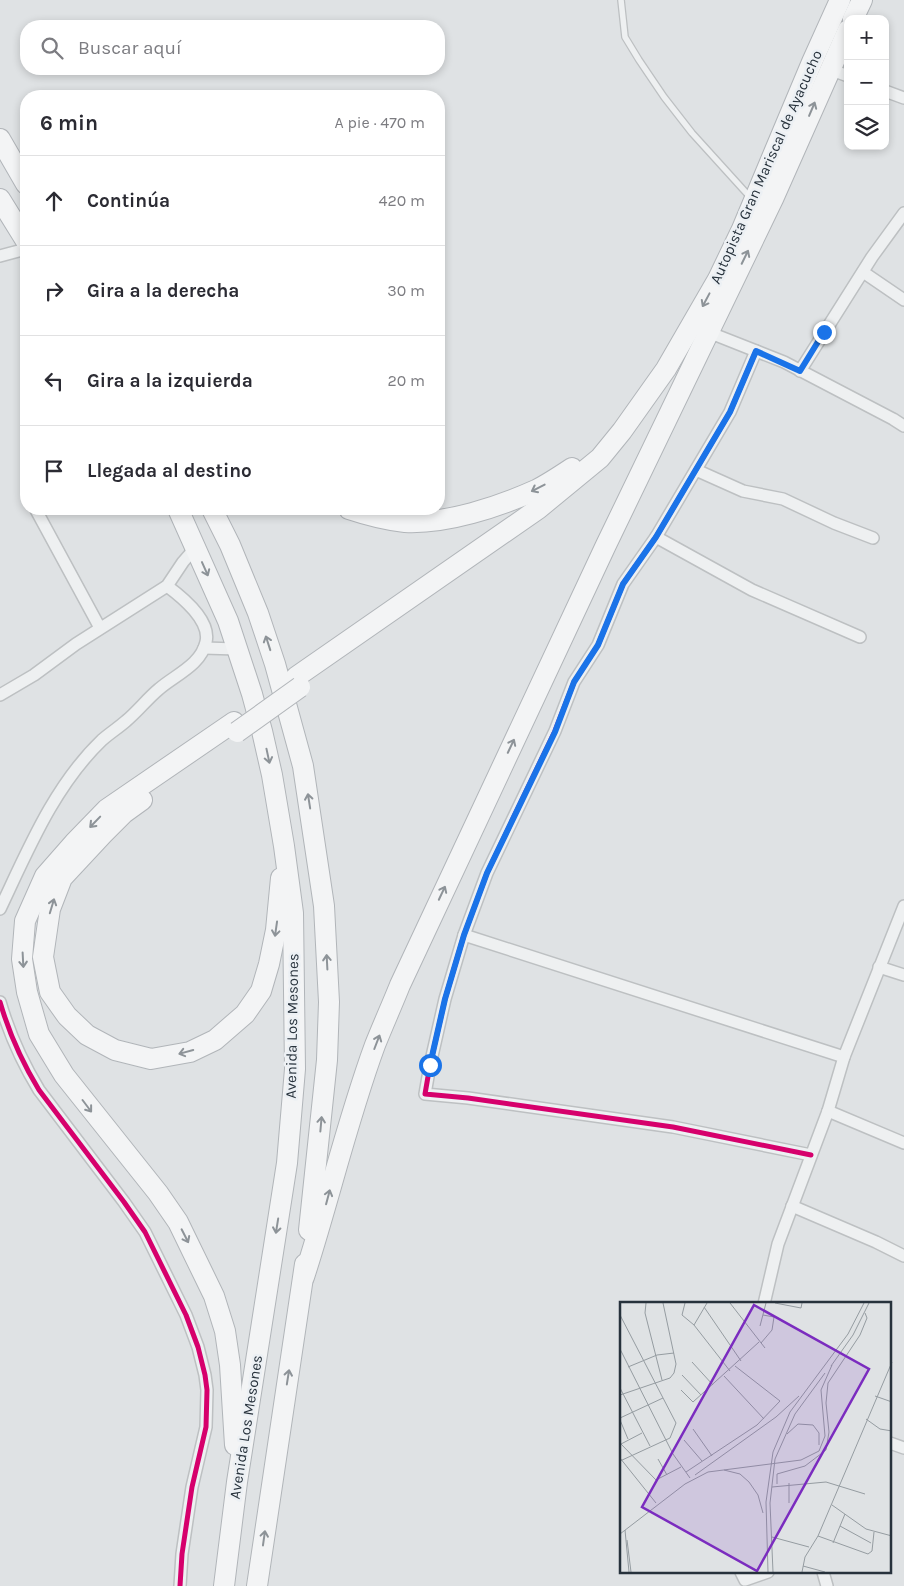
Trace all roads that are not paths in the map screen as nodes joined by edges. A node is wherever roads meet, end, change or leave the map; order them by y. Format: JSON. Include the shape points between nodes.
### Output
{"nodes":[{"id":1,"x":621,"y":0,"type":"edge"},
{"id":2,"x":840,"y":0,"type":"edge"},
{"id":3,"x":862,"y":0,"type":"edge"},
{"id":4,"x":855,"y":15,"type":"edge"},
{"id":5,"x":844,"y":49,"type":"edge"},
{"id":6,"x":839,"y":73,"type":"edge"},
{"id":7,"x":889,"y":92,"type":"edge"},
{"id":8,"x":904,"y":98,"type":"edge"},
{"id":9,"x":0,"y":139,"type":"edge"},
{"id":10,"x":20,"y":174,"type":"edge"},
{"id":11,"x":0,"y":199,"type":"edge"},
{"id":12,"x":753,"y":200,"type":"junction"},
{"id":13,"x":904,"y":213,"type":"edge"},
{"id":14,"x":20,"y":231,"type":"edge"},
{"id":15,"x":20,"y":251,"type":"edge"},
{"id":16,"x":0,"y":256,"type":"edge"},
{"id":17,"x":863,"y":272,"type":"junction"},
{"id":18,"x":904,"y":300,"type":"edge"},
{"id":19,"x":708,"y":332,"type":"junction"},
{"id":20,"x":756,"y":351,"type":"junction"},
{"id":21,"x":800,"y":371,"type":"junction"},
{"id":22,"x":904,"y":426,"type":"edge"},
{"id":23,"x":622,"y":431,"type":"junction"},
{"id":24,"x":696,"y":470,"type":"junction"},
{"id":25,"x":39,"y":515,"type":"edge"},
{"id":26,"x":181,"y":515,"type":"edge"},
{"id":27,"x":215,"y":515,"type":"edge"},
{"id":28,"x":372,"y":515,"type":"edge"},
{"id":29,"x":656,"y":537,"type":"junction"},
{"id":30,"x":873,"y":538,"type":"dead end"},
{"id":31,"x":196,"y":547,"type":"junction"},
{"id":32,"x":167,"y":586,"type":"junction"},
{"id":33,"x":100,"y":628,"type":"junction"},
{"id":34,"x":860,"y":637,"type":"dead end"},
{"id":35,"x":204,"y":648,"type":"junction"},
{"id":36,"x":237,"y":649,"type":"junction"},
{"id":37,"x":298,"y":682,"type":"junction"},
{"id":38,"x":0,"y":695,"type":"edge"},
{"id":39,"x":235,"y":727,"type":"junction"},
{"id":40,"x":284,"y":846,"type":"junction"},
{"id":41,"x":904,"y":906,"type":"edge"},
{"id":42,"x":0,"y":909,"type":"edge"},
{"id":43,"x":464,"y":935,"type":"junction"},
{"id":44,"x":879,"y":967,"type":"junction"},
{"id":45,"x":904,"y":975,"type":"edge"},
{"id":46,"x":0,"y":1002,"type":"edge"},
{"id":47,"x":844,"y":1058,"type":"junction"},
{"id":48,"x":828,"y":1111,"type":"junction"},
{"id":49,"x":904,"y":1143,"type":"edge"},
{"id":50,"x":811,"y":1155,"type":"junction"},
{"id":51,"x":792,"y":1206,"type":"junction"},
{"id":52,"x":904,"y":1256,"type":"edge"},
{"id":53,"x":304,"y":1277,"type":"junction"},
{"id":54,"x":764,"y":1302,"type":"edge"},
{"id":55,"x":892,"y":1444,"type":"edge"},
{"id":56,"x":904,"y":1448,"type":"edge"},
{"id":57,"x":238,"y":1482,"type":"junction"},
{"id":58,"x":742,"y":1574,"type":"edge"},
{"id":59,"x":762,"y":1574,"type":"edge"},
{"id":60,"x":180,"y":1586,"type":"edge"},
{"id":61,"x":224,"y":1586,"type":"edge"},
{"id":62,"x":257,"y":1586,"type":"edge"}],
"edges":[{"from":1,"to":12,"type":"lane","via":[[625,37],[639,60],[692,133]]},
{"from":2,"to":12,"type":"highway","name":"Autopista Gran Mariscal de Ayacucho"},
{"from":3,"to":4,"type":"highway"},
{"from":5,"to":6,"type":"highway","name":"Autopista Gran Mariscal de Ayacucho"},
{"from":19,"to":6,"type":"highway","name":"Autopista Gran Mariscal de Ayacucho","one_way":true},
{"from":7,"to":8,"type":"street"},
{"from":9,"to":10,"type":"highway"},
{"from":11,"to":14,"type":"highway"},
{"from":12,"to":23,"type":"highway","name":"Autopista Gran Mariscal de Ayacucho","one_way":true,"via":[[702,309],[666,369]]},
{"from":13,"to":17,"type":"street"},
{"from":15,"to":16,"type":"street"},
{"from":17,"to":18,"type":"street"},
{"from":17,"to":21,"type":"street"},
{"from":19,"to":20,"type":"street"},
{"from":19,"to":37,"type":"highway","via":[[662,400],[598,477],[563,506]]},
{"from":53,"to":19,"type":"highway","one_way":true,"via":[[372,1054],[400,985]]},
{"from":20,"to":21,"type":"street"},
{"from":20,"to":24,"type":"street","via":[[730,412]]},
{"from":21,"to":22,"type":"street"},
{"from":23,"to":28,"type":"highway","one_way":true,"via":[[576,466],[537,489],[504,503],[445,519],[405,522]]},
{"from":23,"to":37,"type":"highway","via":[[600,458],[538,509]]},
{"from":24,"to":29,"type":"street"},
{"from":24,"to":30,"type":"street","via":[[743,491],[783,499]]},
{"from":25,"to":33,"type":"street"},
{"from":26,"to":31,"type":"highway","name":"Avenida Los Mesones"},
{"from":53,"to":27,"type":"highway","one_way":true,"via":[[327,1060],[329,1002],[324,906],[303,766],[278,673],[258,613]]},
{"from":29,"to":34,"type":"street","via":[[752,590]]},
{"from":29,"to":43,"type":"street","via":[[623,584],[598,645],[574,682],[555,732],[487,873]]},
{"from":31,"to":32,"type":"street"},
{"from":31,"to":36,"type":"highway","name":"Avenida Los Mesones","one_way":true},
{"from":32,"to":33,"type":"street"},
{"from":32,"to":35,"type":"street","via":[[188,604],[207,629]]},
{"from":33,"to":38,"type":"street"},
{"from":35,"to":36,"type":"street"},
{"from":35,"to":42,"type":"street","via":[[190,667],[148,698],[82,764],[38,830]]},
{"from":36,"to":40,"type":"highway","name":"Avenida Los Mesones","one_way":true,"via":[[262,731]]},
{"from":37,"to":39,"type":"highway"},
{"from":40,"to":39,"type":"highway","one_way":true,"via":[[276,930],[261,991],[245,1014],[215,1040],[190,1052],[150,1059],[115,1050],[87,1035],[67,1016],[50,992],[43,957],[50,908],[62,878],[124,813]]},
{"from":39,"to":57,"type":"highway","one_way":true,"via":[[107,809],[74,843],[45,876],[25,921],[22,959],[39,1034],[64,1075],[178,1222],[214,1296],[226,1331]]},
{"from":40,"to":57,"type":"highway","name":"Avenida Los Mesones","one_way":true,"via":[[293,913],[295,1069],[287,1163]]},
{"from":41,"to":44,"type":"street"},
{"from":43,"to":47,"type":"street"},
{"from":43,"to":50,"type":"street","via":[[445,999],[426,1094],[673,1127]]},
{"from":44,"to":45,"type":"street"},
{"from":44,"to":47,"type":"street"},
{"from":46,"to":60,"type":"street","via":[[15,1045],[39,1090],[145,1232],[183,1308],[198,1348],[207,1390],[206,1427],[192,1487]]},
{"from":47,"to":48,"type":"street"},
{"from":48,"to":49,"type":"street"},
{"from":48,"to":50,"type":"street"},
{"from":50,"to":51,"type":"street"},
{"from":51,"to":52,"type":"street"},
{"from":51,"to":54,"type":"street","via":[[778,1244]]},
{"from":62,"to":53,"type":"highway","one_way":true},
{"from":55,"to":56,"type":"street"},
{"from":57,"to":61,"type":"highway","name":"Avenida Los Mesones"},
{"from":58,"to":59,"type":"street","via":[[745,1580]]}]}
